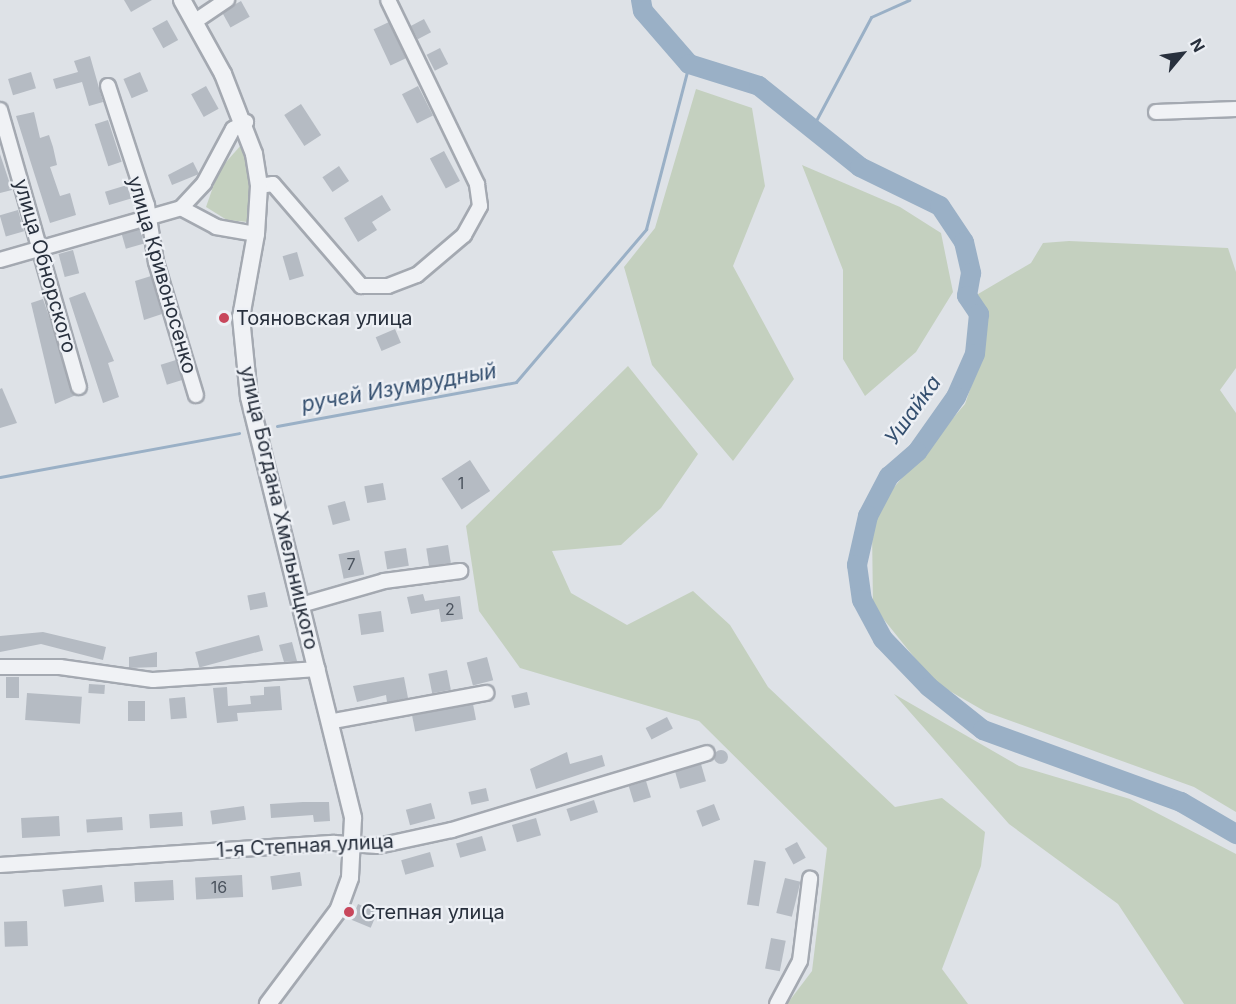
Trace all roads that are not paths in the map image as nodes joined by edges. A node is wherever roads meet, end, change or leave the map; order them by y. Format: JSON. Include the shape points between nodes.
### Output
{"nodes":[{"id":1,"x":182,"y":0,"type":"edge"},
{"id":2,"x":227,"y":0,"type":"edge"},
{"id":3,"x":388,"y":0,"type":"edge"},
{"id":4,"x":194,"y":22,"type":"junction"},
{"id":5,"x":108,"y":86,"type":"dead end"},
{"id":6,"x":1236,"y":109,"type":"edge"},
{"id":7,"x":0,"y":110,"type":"edge"},
{"id":8,"x":1156,"y":112,"type":"dead end"},
{"id":9,"x":246,"y":122,"type":"junction"},
{"id":10,"x":259,"y":186,"type":"junction"},
{"id":11,"x":181,"y":208,"type":"junction"},
{"id":12,"x":149,"y":217,"type":"junction"},
{"id":13,"x":256,"y":234,"type":"junction"},
{"id":14,"x":41,"y":248,"type":"junction"},
{"id":15,"x":0,"y":260,"type":"edge"},
{"id":16,"x":79,"y":387,"type":"dead end"},
{"id":17,"x":196,"y":395,"type":"dead end"},
{"id":18,"x":460,"y":571,"type":"dead end"},
{"id":19,"x":301,"y":605,"type":"junction"},
{"id":20,"x":0,"y":667,"type":"edge"},
{"id":21,"x":318,"y":669,"type":"junction"},
{"id":22,"x":486,"y":693,"type":"dead end"},
{"id":23,"x":333,"y":721,"type":"junction"},
{"id":24,"x":707,"y":753,"type":"dead end"},
{"id":25,"x":354,"y":845,"type":"junction"},
{"id":26,"x":0,"y":865,"type":"edge"},
{"id":27,"x":810,"y":879,"type":"dead end"},
{"id":28,"x":268,"y":1004,"type":"edge"},
{"id":29,"x":777,"y":1004,"type":"edge"}],
"edges":[{"from":1,"to":4,"type":"street","name":"улица Богдана Хмельницкого"},
{"from":2,"to":4,"type":"street"},
{"from":3,"to":10,"type":"street","via":[[477,183],[480,206],[464,235],[417,275],[388,286],[362,286],[273,184]]},
{"from":4,"to":9,"type":"street","name":"улица Богдана Хмельницкого"},
{"from":5,"to":12,"type":"street","name":"улица Кривоносенко"},
{"from":6,"to":8,"type":"street"},
{"from":7,"to":14,"type":"street","name":"улица Обнорского"},
{"from":9,"to":10,"type":"street","name":"улица Богдана Хмельницкого"},
{"from":9,"to":11,"type":"street","via":[[234,129],[204,183]]},
{"from":10,"to":13,"type":"street","name":"улица Богдана Хмельницкого"},
{"from":11,"to":12,"type":"street"},
{"from":11,"to":13,"type":"street","via":[[216,227]]},
{"from":12,"to":14,"type":"street"},
{"from":12,"to":17,"type":"street","name":"улица Кривоносенко","via":[[156,262]]},
{"from":13,"to":19,"type":"street","name":"улица Богдана Хмельницкого","via":[[241,339],[252,409]]},
{"from":14,"to":15,"type":"street"},
{"from":14,"to":16,"type":"street","name":"улица Обнорского"},
{"from":18,"to":19,"type":"street","via":[[384,581]]},
{"from":19,"to":21,"type":"street","name":"улица Богдана Хмельницкого"},
{"from":20,"to":21,"type":"street","via":[[60,667],[153,680]]},
{"from":21,"to":23,"type":"street","name":"улица Богдана Хмельницкого"},
{"from":22,"to":23,"type":"street"},
{"from":23,"to":25,"type":"street","name":"улица Богдана Хмельницкого"},
{"from":24,"to":25,"type":"street","name":"1-я Степная улица","via":[[452,830],[378,846]]},
{"from":25,"to":26,"type":"street","name":"1-я Степная улица"},
{"from":25,"to":28,"type":"street","name":"улица Богдана Хмельницкого","via":[[350,878],[334,919]]},
{"from":27,"to":29,"type":"street","via":[[800,961]]}]}
